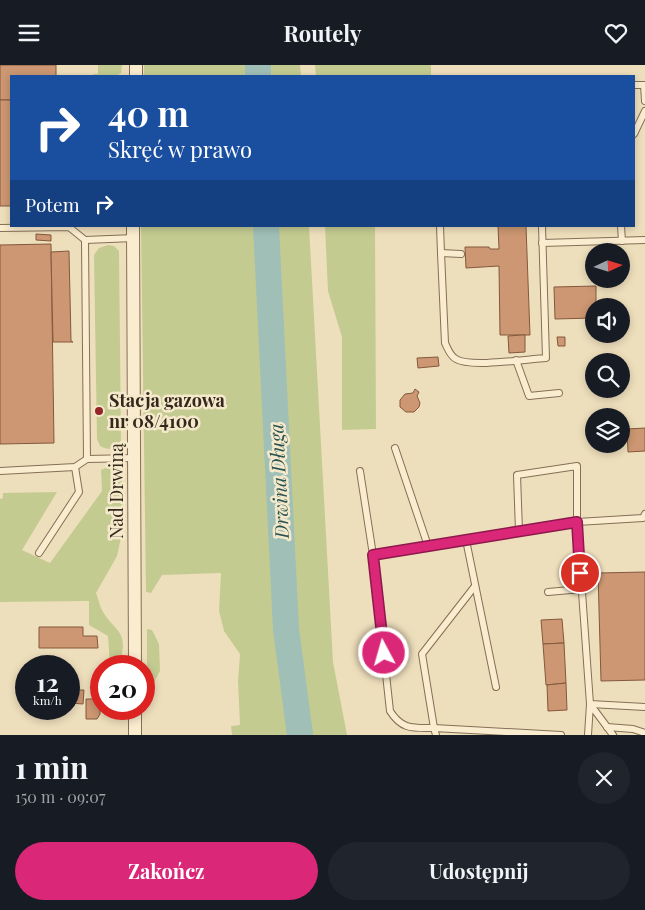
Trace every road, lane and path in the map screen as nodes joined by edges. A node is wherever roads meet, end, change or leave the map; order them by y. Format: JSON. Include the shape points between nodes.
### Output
{"nodes":[{"id":1,"x":645,"y":85,"type":"edge"},
{"id":2,"x":645,"y":101,"type":"edge"},
{"id":3,"x":645,"y":111,"type":"edge"},
{"id":4,"x":635,"y":132,"type":"edge"},
{"id":5,"x":440,"y":227,"type":"edge"},
{"id":6,"x":542,"y":227,"type":"edge"},
{"id":7,"x":621,"y":227,"type":"edge"},
{"id":8,"x":0,"y":228,"type":"edge"},
{"id":9,"x":134,"y":232,"type":"edge"},
{"id":10,"x":85,"y":240,"type":"junction"},
{"id":11,"x":645,"y":240,"type":"edge"},
{"id":12,"x":622,"y":241,"type":"junction"},
{"id":13,"x":542,"y":243,"type":"junction"},
{"id":14,"x":441,"y":253,"type":"junction"},
{"id":15,"x":461,"y":254,"type":"dead end"},
{"id":16,"x":516,"y":360,"type":"junction"},
{"id":17,"x":559,"y":393,"type":"dead end"},
{"id":18,"x":395,"y":448,"type":"dead end"},
{"id":19,"x":87,"y":459,"type":"junction"},
{"id":20,"x":135,"y":459,"type":"junction"},
{"id":21,"x":76,"y":467,"type":"junction"},
{"id":22,"x":0,"y":471,"type":"edge"},
{"id":23,"x":360,"y":471,"type":"dead end"},
{"id":24,"x":644,"y":518,"type":"edge"},
{"id":25,"x":577,"y":522,"type":"junction"},
{"id":26,"x":519,"y":531,"type":"junction"},
{"id":27,"x":466,"y":540,"type":"junction"},
{"id":28,"x":428,"y":546,"type":"junction"},
{"id":29,"x":39,"y":553,"type":"dead end"},
{"id":30,"x":373,"y":555,"type":"junction"},
{"id":31,"x":475,"y":587,"type":"junction"},
{"id":32,"x":582,"y":589,"type":"junction"},
{"id":33,"x":548,"y":592,"type":"dead end"},
{"id":34,"x":135,"y":655,"type":"edge"},
{"id":35,"x":496,"y":687,"type":"dead end"},
{"id":36,"x":590,"y":704,"type":"junction"},
{"id":37,"x":645,"y":707,"type":"edge"},
{"id":38,"x":135,"y":720,"type":"edge"},
{"id":39,"x":607,"y":727,"type":"junction"},
{"id":40,"x":434,"y":728,"type":"junction"},
{"id":41,"x":490,"y":733,"type":"edge"},
{"id":42,"x":645,"y":733,"type":"edge"},
{"id":43,"x":135,"y":735,"type":"edge"},
{"id":44,"x":436,"y":735,"type":"edge"},
{"id":45,"x":560,"y":735,"type":"edge"},
{"id":46,"x":588,"y":735,"type":"edge"},
{"id":47,"x":613,"y":735,"type":"edge"}],
"edges":[{"from":1,"to":2,"type":"lane"},
{"from":3,"to":4,"type":"lane"},
{"from":5,"to":14,"type":"lane"},
{"from":6,"to":13,"type":"lane"},
{"from":7,"to":12,"type":"lane"},
{"from":8,"to":10,"type":"lane","via":[[69,227]]},
{"from":9,"to":10,"type":"lane"},
{"from":9,"to":20,"type":"street","name":"Nad Drwiną"},
{"from":10,"to":19,"type":"lane"},
{"from":11,"to":12,"type":"lane"},
{"from":12,"to":13,"type":"lane"},
{"from":13,"to":16,"type":"lane","via":[[546,358]]},
{"from":14,"to":15,"type":"lane"},
{"from":14,"to":16,"type":"lane","via":[[445,343],[449,352],[455,359],[471,364]]},
{"from":16,"to":17,"type":"lane","via":[[529,396]]},
{"from":18,"to":28,"type":"lane"},
{"from":19,"to":20,"type":"lane"},
{"from":19,"to":21,"type":"lane"},
{"from":20,"to":34,"type":"street","name":"Nad Drwiną"},
{"from":21,"to":22,"type":"lane"},
{"from":21,"to":29,"type":"lane","via":[[79,492]]},
{"from":23,"to":30,"type":"lane"},
{"from":24,"to":25,"type":"lane"},
{"from":25,"to":26,"type":"lane"},
{"from":25,"to":26,"type":"lane","via":[[577,466],[516,475]]},
{"from":25,"to":32,"type":"lane"},
{"from":26,"to":27,"type":"lane"},
{"from":27,"to":28,"type":"lane"},
{"from":27,"to":31,"type":"lane"},
{"from":28,"to":30,"type":"lane"},
{"from":30,"to":40,"type":"lane","via":[[390,711],[404,726]]},
{"from":31,"to":35,"type":"lane"},
{"from":31,"to":40,"type":"lane","via":[[422,654]]},
{"from":32,"to":33,"type":"lane"},
{"from":32,"to":36,"type":"lane"},
{"from":36,"to":37,"type":"lane"},
{"from":36,"to":39,"type":"lane"},
{"from":36,"to":46,"type":"lane"},
{"from":38,"to":43,"type":"street"},
{"from":39,"to":42,"type":"lane"},
{"from":39,"to":47,"type":"lane"},
{"from":40,"to":41,"type":"lane"},
{"from":40,"to":44,"type":"lane"},
{"from":41,"to":45,"type":"lane"}]}
